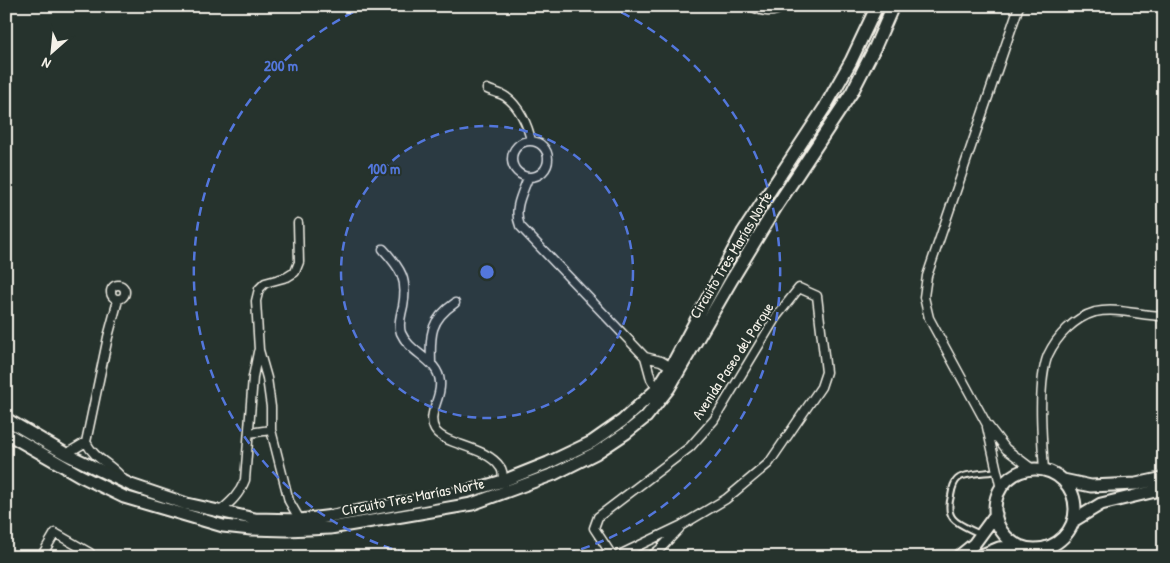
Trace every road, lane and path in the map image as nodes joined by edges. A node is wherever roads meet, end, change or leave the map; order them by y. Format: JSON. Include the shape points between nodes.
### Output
{"nodes":[{"id":1,"x":751,"y":6,"type":"edge"},
{"id":2,"x":784,"y":6,"type":"edge"},
{"id":3,"x":894,"y":6,"type":"edge"},
{"id":4,"x":1019,"y":6,"type":"edge"},
{"id":5,"x":874,"y":8,"type":"edge"},
{"id":6,"x":487,"y":89,"type":"dead end"},
{"id":7,"x":530,"y":141,"type":"junction"},
{"id":8,"x":528,"y":178,"type":"junction"},
{"id":9,"x":298,"y":223,"type":"dead end"},
{"id":10,"x":383,"y":249,"type":"dead end"},
{"id":11,"x":118,"y":300,"type":"dead end"},
{"id":12,"x":455,"y":302,"type":"dead end"},
{"id":13,"x":1164,"y":316,"type":"edge"},
{"id":14,"x":259,"y":350,"type":"junction"},
{"id":15,"x":644,"y":357,"type":"junction"},
{"id":16,"x":431,"y":363,"type":"junction"},
{"id":17,"x":671,"y":367,"type":"junction"},
{"id":18,"x":657,"y":389,"type":"junction"},
{"id":19,"x":6,"y":419,"type":"edge"},
{"id":20,"x":986,"y":423,"type":"junction"},
{"id":21,"x":272,"y":430,"type":"junction"},
{"id":22,"x":6,"y":433,"type":"edge"},
{"id":23,"x":249,"y":433,"type":"junction"},
{"id":24,"x":86,"y":442,"type":"junction"},
{"id":25,"x":66,"y":454,"type":"junction"},
{"id":26,"x":1031,"y":468,"type":"junction"},
{"id":27,"x":1044,"y":470,"type":"junction"},
{"id":28,"x":998,"y":471,"type":"junction"},
{"id":29,"x":1164,"y":478,"type":"edge"},
{"id":30,"x":1062,"y":480,"type":"junction"},
{"id":31,"x":503,"y":481,"type":"junction"},
{"id":32,"x":128,"y":483,"type":"junction"},
{"id":33,"x":1000,"y":489,"type":"junction"},
{"id":34,"x":1164,"y":490,"type":"edge"},
{"id":35,"x":469,"y":491,"type":"junction"},
{"id":36,"x":124,"y":497,"type":"junction"},
{"id":37,"x":472,"y":504,"type":"junction"},
{"id":38,"x":219,"y":512,"type":"junction"},
{"id":39,"x":996,"y":514,"type":"junction"},
{"id":40,"x":300,"y":520,"type":"junction"},
{"id":41,"x":1074,"y":521,"type":"junction"},
{"id":42,"x":682,"y":525,"type":"junction"},
{"id":43,"x":982,"y":535,"type":"junction"},
{"id":44,"x":1020,"y":546,"type":"junction"},
{"id":45,"x":41,"y":557,"type":"edge"},
{"id":46,"x":88,"y":557,"type":"edge"},
{"id":47,"x":614,"y":557,"type":"edge"},
{"id":48,"x":650,"y":557,"type":"edge"},
{"id":49,"x":958,"y":557,"type":"edge"},
{"id":50,"x":977,"y":557,"type":"edge"}],
"edges":[{"from":1,"to":2,"type":"street","via":[[775,12]]},
{"from":3,"to":37,"type":"street","name":"Circuito Tres Marías Norte","via":[[852,92],[776,206],[669,388],[646,418],[596,453],[554,474]]},
{"from":4,"to":20,"type":"street","via":[[926,276],[924,297],[929,318]]},
{"from":5,"to":17,"type":"street","name":"Circuito Tres Marías Norte","via":[[851,61],[743,232]]},
{"from":6,"to":7,"type":"street","via":[[506,97],[519,111],[528,127]]},
{"from":7,"to":8,"type":"street","via":[[517,145],[511,158],[516,171]]},
{"from":7,"to":8,"type":"street","via":[[544,147],[548,161],[542,173]]},
{"from":8,"to":15,"type":"street","via":[[517,209],[520,226]]},
{"from":9,"to":14,"type":"street","via":[[299,262],[295,272],[259,289],[256,301]]},
{"from":10,"to":16,"type":"street","via":[[397,264],[405,282],[400,330],[406,343]]},
{"from":11,"to":24,"type":"street"},
{"from":12,"to":16,"type":"street","via":[[434,322],[430,339]]},
{"from":13,"to":27,"type":"street","via":[[1117,310],[1095,312],[1074,321],[1060,338],[1048,355],[1043,375],[1041,432]]},
{"from":14,"to":21,"type":"street","via":[[267,378]]},
{"from":14,"to":23,"type":"street","via":[[253,377]]},
{"from":15,"to":17,"type":"street"},
{"from":15,"to":18,"type":"street"},
{"from":16,"to":31,"type":"street","via":[[440,382],[432,418],[437,433],[486,454],[501,467]]},
{"from":17,"to":18,"type":"street","name":"Circuito Tres Marías Norte"},
{"from":18,"to":31,"type":"street","name":"Circuito Tres Marías Norte","via":[[622,421],[592,442]]},
{"from":19,"to":25,"type":"street","name":"Circuito Tres Marías Norte"},
{"from":20,"to":26,"type":"street","via":[[1006,449]]},
{"from":20,"to":28,"type":"street"},
{"from":21,"to":23,"type":"street"},
{"from":21,"to":40,"type":"street","via":[[288,501]]},
{"from":22,"to":36,"type":"street","name":"Circuito Tres Marías Norte"},
{"from":23,"to":38,"type":"street","via":[[245,480],[233,501]]},
{"from":24,"to":25,"type":"street"},
{"from":24,"to":32,"type":"street","via":[[91,451]]},
{"from":25,"to":32,"type":"street","name":"Circuito Tres Marías Norte"},
{"from":26,"to":27,"type":"street"},
{"from":26,"to":33,"type":"street","via":[[1015,475]]},
{"from":27,"to":30,"type":"street"},
{"from":28,"to":33,"type":"street"},
{"from":28,"to":43,"type":"lane","via":[[957,479],[948,505],[950,517],[955,522]]},
{"from":29,"to":30,"type":"street","via":[[1136,484],[1091,486]]},
{"from":30,"to":41,"type":"street","via":[[1074,498]]},
{"from":31,"to":35,"type":"street","name":"Circuito Tres Marías Norte"},
{"from":32,"to":36,"type":"street"},
{"from":32,"to":38,"type":"street","name":"Circuito Tres Marías Norte"},
{"from":33,"to":39,"type":"street"},
{"from":34,"to":41,"type":"street","via":[[1101,504]]},
{"from":35,"to":37,"type":"street"},
{"from":35,"to":40,"type":"street","name":"Circuito Tres Marías Norte"},
{"from":36,"to":37,"type":"street","name":"Circuito Tres Marías Norte","via":[[223,526],[278,530],[330,528]]},
{"from":38,"to":40,"type":"street","name":"Circuito Tres Marías Norte","via":[[255,519]]},
{"from":39,"to":43,"type":"street"},
{"from":39,"to":44,"type":"street","via":[[1003,533]]},
{"from":41,"to":44,"type":"street","via":[[1065,536],[1048,546],[1039,549]]},
{"from":42,"to":47,"type":"street","name":"Avenida Paseo del Parque"},
{"from":42,"to":47,"type":"street","name":"Avenida Paseo del Parque","via":[[726,499],[769,463],[821,387],[826,372],[817,296],[799,288],[776,317],[714,420],[690,447],[598,517],[594,528]]},
{"from":42,"to":48,"type":"street","name":"Avenida Paseo del Parque"},
{"from":43,"to":49,"type":"street"},
{"from":44,"to":50,"type":"street","via":[[998,548]]},
{"from":45,"to":46,"type":"street","via":[[55,533],[90,553]]}]}
